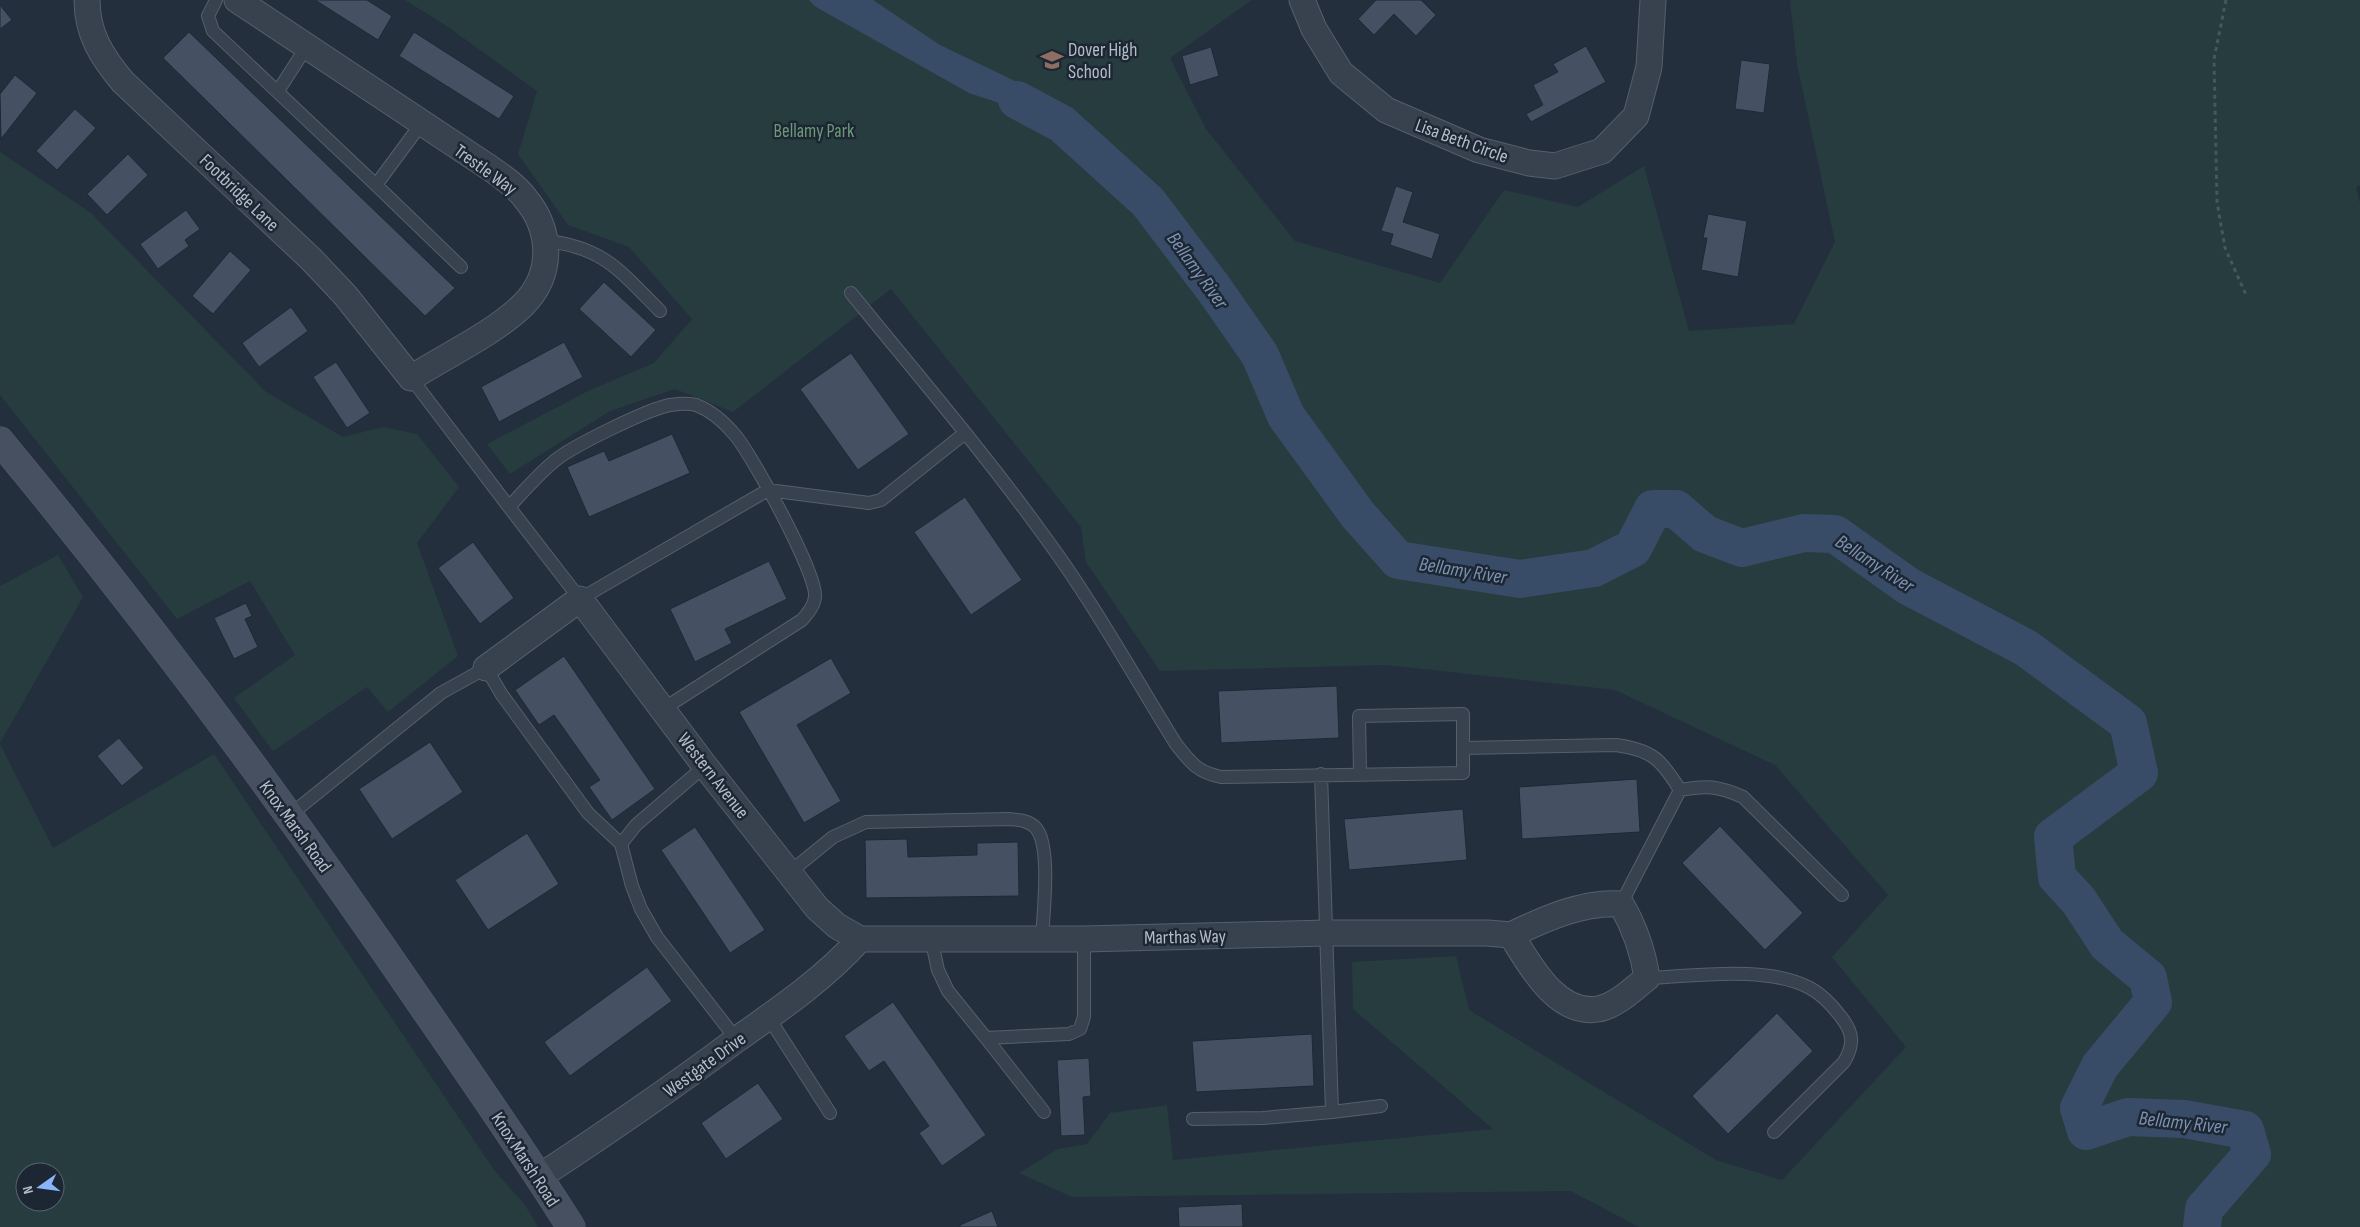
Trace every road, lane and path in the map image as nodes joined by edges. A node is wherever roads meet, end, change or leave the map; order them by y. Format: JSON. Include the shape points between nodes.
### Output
{"nodes":[{"id":1,"x":87,"y":0,"type":"edge"},
{"id":2,"x":216,"y":0,"type":"edge"},
{"id":3,"x":237,"y":0,"type":"edge"},
{"id":4,"x":1302,"y":0,"type":"edge"},
{"id":5,"x":1653,"y":0,"type":"edge"},
{"id":6,"x":2226,"y":0,"type":"edge"},
{"id":7,"x":307,"y":46,"type":"junction"},
{"id":8,"x":278,"y":91,"type":"junction"},
{"id":9,"x":421,"y":124,"type":"junction"},
{"id":10,"x":376,"y":185,"type":"junction"},
{"id":11,"x":546,"y":241,"type":"junction"},
{"id":12,"x":461,"y":267,"type":"dead end"},
{"id":13,"x":850,"y":293,"type":"dead end"},
{"id":14,"x":2247,"y":297,"type":"dead end"},
{"id":15,"x":660,"y":311,"type":"dead end"},
{"id":16,"x":411,"y":378,"type":"junction"},
{"id":17,"x":966,"y":434,"type":"junction"},
{"id":18,"x":0,"y":441,"type":"edge"},
{"id":19,"x":768,"y":490,"type":"junction"},
{"id":20,"x":509,"y":507,"type":"junction"},
{"id":21,"x":580,"y":600,"type":"junction"},
{"id":22,"x":486,"y":668,"type":"junction"},
{"id":23,"x":663,"y":709,"type":"junction"},
{"id":24,"x":1463,"y":748,"type":"junction"},
{"id":25,"x":705,"y":766,"type":"junction"},
{"id":26,"x":1360,"y":773,"type":"junction"},
{"id":27,"x":1321,"y":774,"type":"junction"},
{"id":28,"x":1680,"y":790,"type":"junction"},
{"id":29,"x":290,"y":816,"type":"junction"},
{"id":30,"x":621,"y":844,"type":"junction"},
{"id":31,"x":790,"y":872,"type":"junction"},
{"id":32,"x":1842,"y":894,"type":"dead end"},
{"id":33,"x":1621,"y":904,"type":"junction"},
{"id":34,"x":1327,"y":933,"type":"junction"},
{"id":35,"x":1511,"y":935,"type":"junction"},
{"id":36,"x":931,"y":938,"type":"junction"},
{"id":37,"x":860,"y":939,"type":"junction"},
{"id":38,"x":1042,"y":939,"type":"junction"},
{"id":39,"x":1084,"y":939,"type":"junction"},
{"id":40,"x":1647,"y":978,"type":"junction"},
{"id":41,"x":768,"y":1018,"type":"junction"},
{"id":42,"x":986,"y":1038,"type":"junction"},
{"id":43,"x":737,"y":1040,"type":"junction"},
{"id":44,"x":1381,"y":1106,"type":"dead end"},
{"id":45,"x":1044,"y":1112,"type":"dead end"},
{"id":46,"x":1332,"y":1112,"type":"junction"},
{"id":47,"x":830,"y":1113,"type":"dead end"},
{"id":48,"x":1193,"y":1119,"type":"dead end"},
{"id":49,"x":1774,"y":1132,"type":"dead end"},
{"id":50,"x":539,"y":1177,"type":"junction"},
{"id":51,"x":570,"y":1227,"type":"edge"}],
"edges":[{"from":1,"to":16,"type":"street","name":"Footbridge Lane","via":[[87,19],[107,64],[345,295]]},
{"from":2,"to":8,"type":"lane","via":[[208,16],[213,31]]},
{"from":3,"to":7,"type":"street","name":"Trestle Way"},
{"from":4,"to":5,"type":"street","name":"Lisa Beth Circle","via":[[1314,29],[1341,73],[1386,110],[1479,150],[1555,166],[1602,151],[1636,116],[1648,67]]},
{"from":6,"to":14,"type":"path","via":[[2214,60],[2217,202],[2225,248]]},
{"from":7,"to":8,"type":"lane"},
{"from":7,"to":9,"type":"street","name":"Trestle Way"},
{"from":8,"to":10,"type":"lane"},
{"from":9,"to":10,"type":"lane"},
{"from":9,"to":11,"type":"street","name":"Trestle Way","via":[[487,166],[525,197],[539,218]]},
{"from":10,"to":12,"type":"lane"},
{"from":11,"to":15,"type":"lane","via":[[575,245],[609,261]]},
{"from":11,"to":16,"type":"street","name":"Trestle Way","via":[[547,259],[539,283],[524,304],[505,320]]},
{"from":13,"to":17,"type":"lane"},
{"from":16,"to":20,"type":"lane"},
{"from":17,"to":19,"type":"lane","via":[[881,500],[868,503]]},
{"from":17,"to":27,"type":"lane","via":[[1043,533],[1190,762],[1204,773],[1221,777]]},
{"from":18,"to":29,"type":"main road","name":"Knox Marsh Road","via":[[155,636]]},
{"from":19,"to":20,"type":"lane","via":[[750,456],[718,417],[695,405],[670,405],[577,446],[556,459]]},
{"from":19,"to":21,"type":"lane"},
{"from":19,"to":23,"type":"lane","via":[[809,569],[815,597],[811,609],[802,620]]},
{"from":20,"to":21,"type":"lane"},
{"from":21,"to":22,"type":"street"},
{"from":21,"to":23,"type":"street","name":"Western Avenue"},
{"from":22,"to":29,"type":"lane","via":[[441,693]]},
{"from":22,"to":30,"type":"lane","via":[[588,813]]},
{"from":23,"to":25,"type":"street","name":"Western Avenue"},
{"from":24,"to":26,"type":"lane","via":[[1463,773]]},
{"from":24,"to":26,"type":"lane","via":[[1463,714],[1359,716]]},
{"from":24,"to":28,"type":"lane","via":[[1616,745],[1637,748],[1653,755],[1666,767]]},
{"from":25,"to":30,"type":"lane","via":[[636,825]]},
{"from":25,"to":31,"type":"street","name":"Western Avenue"},
{"from":26,"to":27,"type":"lane"},
{"from":27,"to":34,"type":"lane"},
{"from":28,"to":32,"type":"lane","via":[[1702,786],[1722,788],[1743,797]]},
{"from":28,"to":33,"type":"lane"},
{"from":29,"to":50,"type":"main road","name":"Knox Marsh Road"},
{"from":30,"to":43,"type":"lane","via":[[638,901],[657,937]]},
{"from":31,"to":37,"type":"street","name":"Western Avenue","via":[[817,908],[837,926]]},
{"from":31,"to":38,"type":"lane","via":[[833,838],[866,822],[1024,820],[1035,827],[1044,854]]},
{"from":33,"to":35,"type":"street","name":"Marthas Way","via":[[1583,907]]},
{"from":33,"to":40,"type":"street","via":[[1634,926]]},
{"from":34,"to":35,"type":"street","name":"Marthas Way"},
{"from":34,"to":39,"type":"street","name":"Marthas Way"},
{"from":34,"to":46,"type":"lane"},
{"from":35,"to":40,"type":"street","via":[[1549,989],[1565,1002],[1582,1009],[1598,1009],[1612,1004]]},
{"from":36,"to":37,"type":"street","name":"Marthas Way"},
{"from":36,"to":38,"type":"street","name":"Marthas Way"},
{"from":36,"to":42,"type":"lane","via":[[938,970],[948,991]]},
{"from":37,"to":41,"type":"street","name":"Westgate Drive","via":[[837,964]]},
{"from":38,"to":39,"type":"street","name":"Marthas Way"},
{"from":39,"to":42,"type":"lane","via":[[1084,1017],[1080,1029],[1069,1034]]},
{"from":40,"to":49,"type":"lane","via":[[1728,974],[1784,979],[1810,988],[1830,1002],[1845,1021],[1851,1034],[1852,1049],[1844,1062]]},
{"from":41,"to":43,"type":"street","name":"Westgate Drive"},
{"from":41,"to":47,"type":"lane"},
{"from":42,"to":45,"type":"lane"},
{"from":43,"to":50,"type":"street","name":"Westgate Drive"},
{"from":44,"to":46,"type":"lane"},
{"from":46,"to":48,"type":"lane","via":[[1263,1118]]},
{"from":50,"to":51,"type":"main road","name":"Knox Marsh Road"}]}
